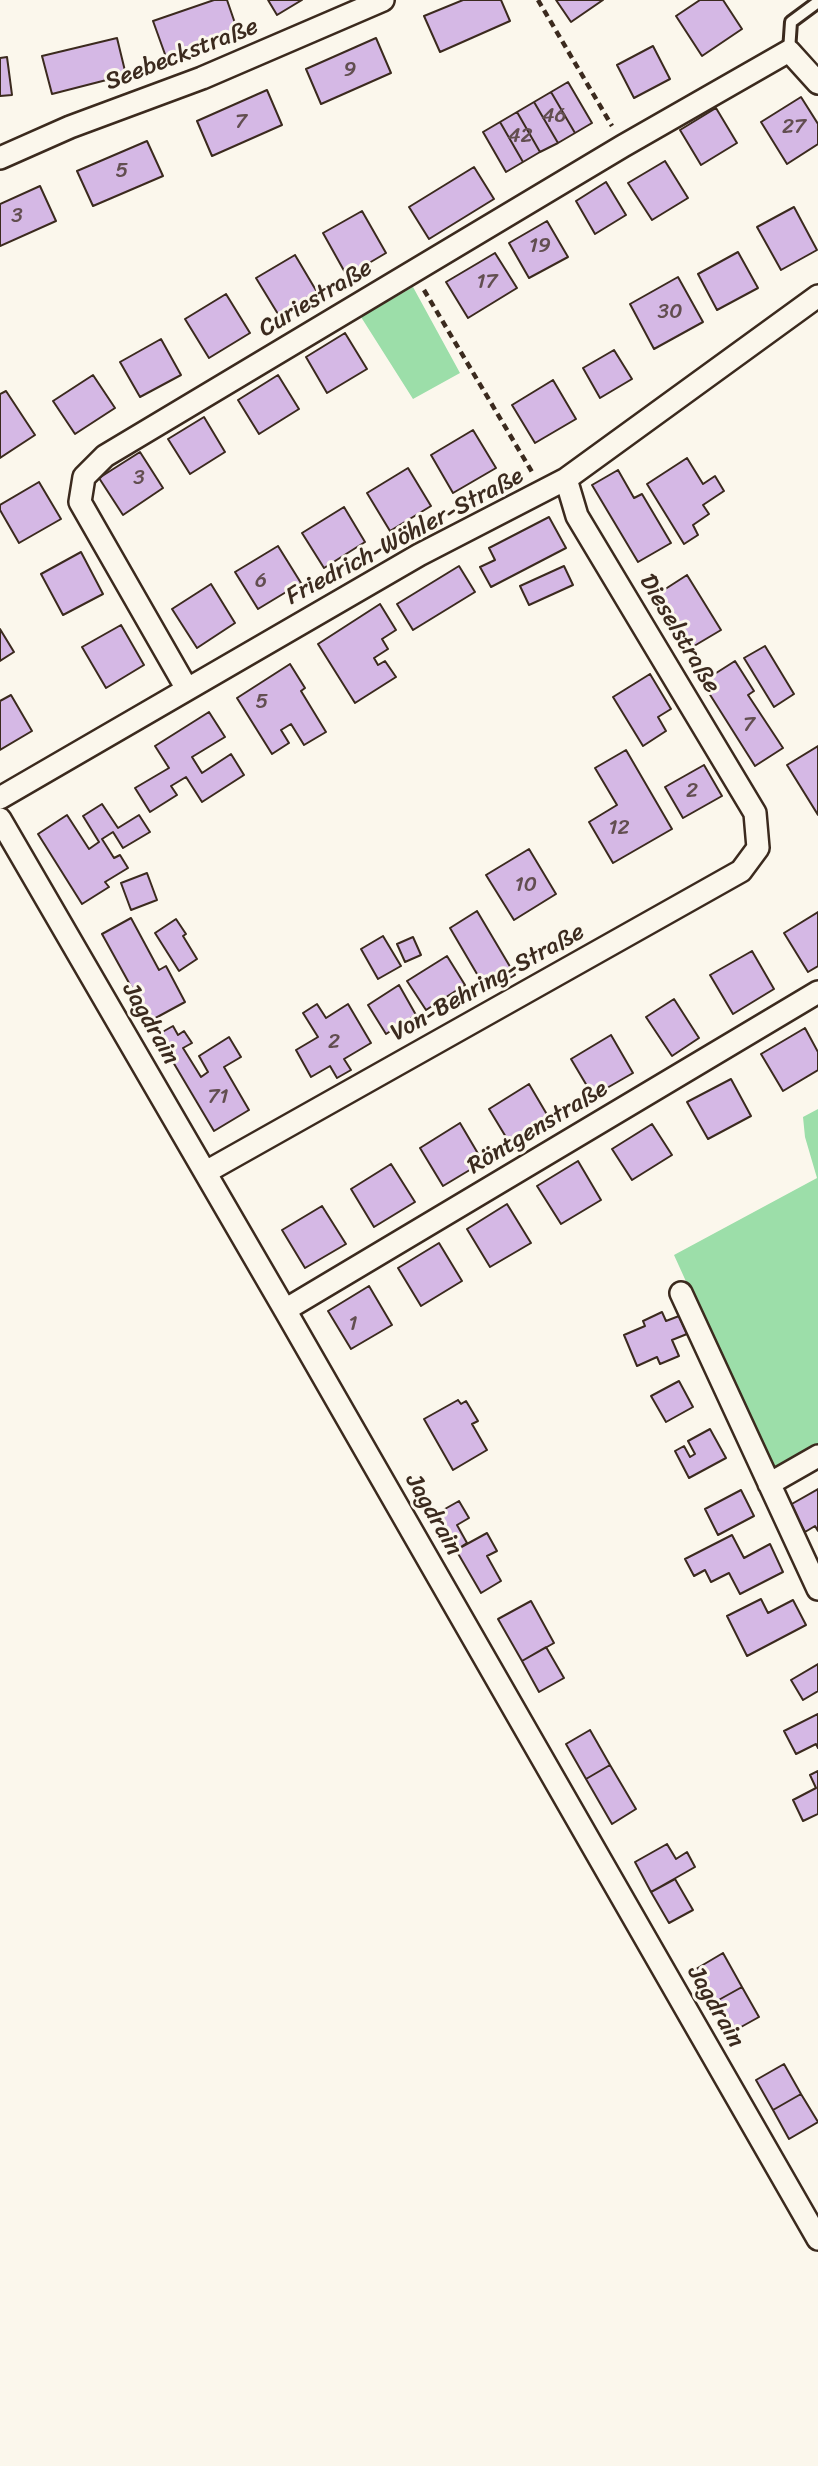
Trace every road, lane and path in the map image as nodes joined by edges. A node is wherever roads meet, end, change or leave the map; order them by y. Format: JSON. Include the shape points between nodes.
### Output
{"nodes":[{"id":1,"x":383,"y":0,"type":"edge"},
{"id":2,"x":538,"y":0,"type":"edge"},
{"id":3,"x":818,"y":2,"type":"edge"},
{"id":4,"x":789,"y":51,"type":"junction"},
{"id":5,"x":818,"y":83,"type":"edge"},
{"id":6,"x":624,"y":146,"type":"junction"},
{"id":7,"x":0,"y":158,"type":"edge"},
{"id":8,"x":413,"y":271,"type":"junction"},
{"id":9,"x":816,"y":302,"type":"edge"},
{"id":10,"x":566,"y":479,"type":"junction"},
{"id":11,"x":543,"y":492,"type":"junction"},
{"id":12,"x":187,"y":689,"type":"junction"},
{"id":13,"x":0,"y":798,"type":"edge"},
{"id":14,"x":755,"y":813,"type":"joint"},
{"id":15,"x":0,"y":819,"type":"edge"},
{"id":16,"x":818,"y":992,"type":"edge"},
{"id":17,"x":206,"y":1172,"type":"junction"},
{"id":18,"x":681,"y":1293,"type":"dead end"},
{"id":19,"x":285,"y":1310,"type":"junction"},
{"id":20,"x":818,"y":1456,"type":"edge"},
{"id":21,"x":769,"y":1484,"type":"junction"},
{"id":22,"x":818,"y":1588,"type":"edge"},
{"id":23,"x":818,"y":2239,"type":"edge"}],
"edges":[{"from":1,"to":7,"type":"street","name":"Seebeckstraße"},
{"from":2,"to":6,"type":"path"},
{"from":3,"to":4,"type":"lane","via":[[791,22]]},
{"from":4,"to":5,"type":"street"},
{"from":4,"to":6,"type":"street","name":"Curiestraße"},
{"from":6,"to":8,"type":"street","name":"Curiestraße"},
{"from":8,"to":11,"type":"path"},
{"from":8,"to":12,"type":"street","name":"Curiestraße","via":[[105,456],[84,477],[80,502]]},
{"from":9,"to":10,"type":"street","name":"Friedrich-Wöhler-Straße"},
{"from":10,"to":11,"type":"street","name":"Friedrich-Wöhler-Straße"},
{"from":10,"to":14,"type":"street","name":"Dieselstraße","via":[[578,516]]},
{"from":11,"to":12,"type":"street","name":"Friedrich-Wöhler-Straße","via":[[419,555]]},
{"from":12,"to":13,"type":"street","name":"Friedrich-Wöhler-Straße"},
{"from":14,"to":17,"type":"street","name":"Von-Behring-Straße","via":[[758,848],[741,871]]},
{"from":15,"to":17,"type":"street","name":"Jagdrain"},
{"from":16,"to":19,"type":"street","name":"Röntgenstraße"},
{"from":17,"to":19,"type":"street","name":"Jagdrain"},
{"from":18,"to":21,"type":"street"},
{"from":19,"to":23,"type":"street","name":"Jagdrain"},
{"from":20,"to":21,"type":"street"},
{"from":21,"to":22,"type":"street"}]}
